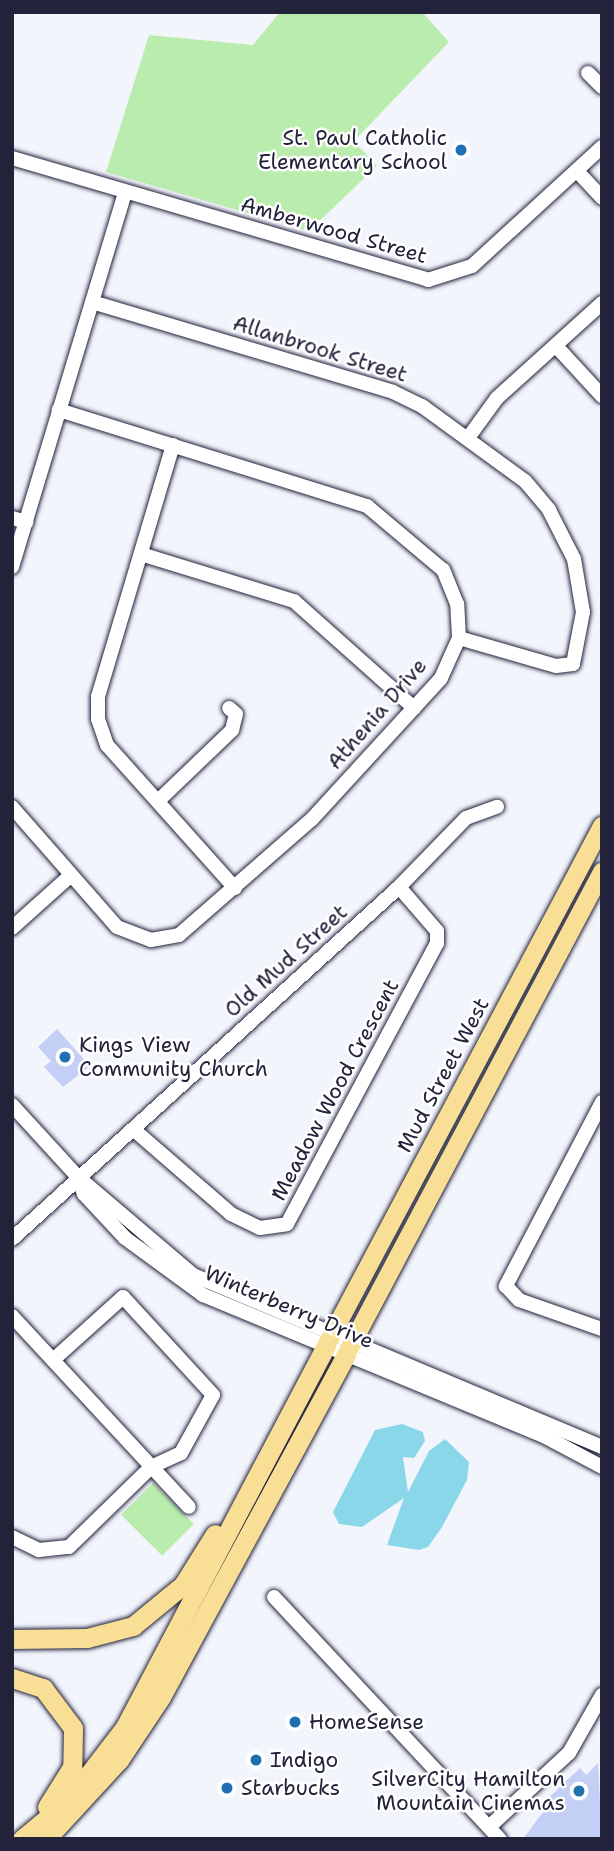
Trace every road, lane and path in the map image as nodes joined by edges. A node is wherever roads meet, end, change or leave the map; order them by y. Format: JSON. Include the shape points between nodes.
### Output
{"nodes":[{"id":1,"x":587,"y":73,"type":"dead end"},
{"id":2,"x":602,"y":87,"type":"edge"},
{"id":3,"x":602,"y":147,"type":"edge"},
{"id":4,"x":12,"y":158,"type":"edge"},
{"id":5,"x":576,"y":171,"type":"junction"},
{"id":6,"x":125,"y":192,"type":"junction"},
{"id":7,"x":602,"y":198,"type":"edge"},
{"id":8,"x":92,"y":302,"type":"junction"},
{"id":9,"x":602,"y":303,"type":"edge"},
{"id":10,"x":556,"y":346,"type":"junction"},
{"id":11,"x":602,"y":396,"type":"edge"},
{"id":12,"x":59,"y":410,"type":"junction"},
{"id":13,"x":468,"y":438,"type":"junction"},
{"id":14,"x":173,"y":445,"type":"junction"},
{"id":15,"x":19,"y":520,"type":"edge"},
{"id":16,"x":141,"y":554,"type":"junction"},
{"id":17,"x":12,"y":568,"type":"edge"},
{"id":18,"x":459,"y":638,"type":"junction"},
{"id":19,"x":229,"y":708,"type":"dead end"},
{"id":20,"x":414,"y":708,"type":"junction"},
{"id":21,"x":158,"y":801,"type":"junction"},
{"id":22,"x":12,"y":807,"type":"edge"},
{"id":23,"x":497,"y":807,"type":"dead end"},
{"id":24,"x":602,"y":826,"type":"edge"},
{"id":25,"x":602,"y":872,"type":"edge"},
{"id":26,"x":71,"y":876,"type":"junction"},
{"id":27,"x":399,"y":887,"type":"junction"},
{"id":28,"x":235,"y":888,"type":"junction"},
{"id":29,"x":12,"y":928,"type":"edge"},
{"id":30,"x":602,"y":1102,"type":"edge"},
{"id":31,"x":12,"y":1105,"type":"edge"},
{"id":32,"x":133,"y":1129,"type":"junction"},
{"id":33,"x":78,"y":1177,"type":"junction"},
{"id":34,"x":12,"y":1239,"type":"edge"},
{"id":35,"x":12,"y":1316,"type":"edge"},
{"id":36,"x":602,"y":1329,"type":"edge"},
{"id":37,"x":328,"y":1341,"type":"junction"},
{"id":38,"x":349,"y":1349,"type":"junction"},
{"id":39,"x":53,"y":1360,"type":"junction"},
{"id":40,"x":292,"y":1411,"type":"junction"},
{"id":41,"x":602,"y":1447,"type":"edge"},
{"id":42,"x":151,"y":1467,"type":"junction"},
{"id":43,"x":602,"y":1467,"type":"edge"},
{"id":44,"x":189,"y":1507,"type":"dead end"},
{"id":45,"x":12,"y":1537,"type":"edge"},
{"id":46,"x":274,"y":1597,"type":"dead end"},
{"id":47,"x":12,"y":1639,"type":"edge"},
{"id":48,"x":12,"y":1678,"type":"edge"},
{"id":49,"x":602,"y":1695,"type":"edge"},
{"id":50,"x":489,"y":1827,"type":"junction"},
{"id":51,"x":22,"y":1839,"type":"edge"},
{"id":52,"x":46,"y":1839,"type":"edge"},
{"id":53,"x":500,"y":1839,"type":"edge"}],
"edges":[{"from":1,"to":2,"type":"street"},
{"from":3,"to":5,"type":"street","name":"Amberwood Street"},
{"from":4,"to":6,"type":"street","name":"Amberwood Street"},
{"from":5,"to":6,"type":"street","name":"Amberwood Street","via":[[472,266],[428,279]]},
{"from":5,"to":7,"type":"street"},
{"from":6,"to":8,"type":"street"},
{"from":8,"to":12,"type":"street"},
{"from":8,"to":13,"type":"street","name":"Allanbrook Street","via":[[393,392]]},
{"from":9,"to":10,"type":"street"},
{"from":10,"to":11,"type":"street"},
{"from":10,"to":13,"type":"street","via":[[497,398]]},
{"from":12,"to":14,"type":"street","name":"Athenia Drive"},
{"from":12,"to":15,"type":"street"},
{"from":13,"to":18,"type":"street","name":"Allanbrook Street","via":[[525,481],[562,532],[574,559],[583,612],[573,664],[556,666]]},
{"from":14,"to":16,"type":"street"},
{"from":14,"to":18,"type":"street","name":"Athenia Drive","via":[[367,506],[443,570],[457,604]]},
{"from":15,"to":17,"type":"street"},
{"from":16,"to":20,"type":"street","via":[[294,601]]},
{"from":16,"to":21,"type":"street","via":[[97,714],[107,746]]},
{"from":18,"to":20,"type":"street","name":"Athenia Drive","via":[[441,678]]},
{"from":19,"to":21,"type":"street","via":[[236,714],[232,730]]},
{"from":20,"to":28,"type":"street","name":"Athenia Drive","via":[[312,818]]},
{"from":21,"to":28,"type":"street"},
{"from":22,"to":26,"type":"street","name":"Athenia Drive"},
{"from":23,"to":27,"type":"street","name":"Old Mud Street","via":[[466,818]]},
{"from":24,"to":37,"type":"main road","name":"Mud Street West"},
{"from":25,"to":38,"type":"main road"},
{"from":26,"to":28,"type":"street","name":"Athenia Drive","via":[[117,927],[150,940],[179,935]]},
{"from":26,"to":29,"type":"street"},
{"from":27,"to":32,"type":"street","name":"Old Mud Street"},
{"from":27,"to":32,"type":"street","name":"Meadow Wood Crescent","via":[[437,930],[437,943],[287,1224],[260,1228],[231,1214]]},
{"from":30,"to":36,"type":"street","via":[[506,1286],[519,1300]]},
{"from":31,"to":33,"type":"street","name":"Winterberry Drive"},
{"from":32,"to":33,"type":"street","name":"Old Mud Street"},
{"from":33,"to":34,"type":"street","name":"Old Mud Street"},
{"from":33,"to":37,"type":"street","name":"Winterberry Drive","via":[[84,1194],[125,1238],[182,1282]]},
{"from":35,"to":39,"type":"street"},
{"from":37,"to":38,"type":"street","name":"Winterberry Drive"},
{"from":37,"to":40,"type":"highway"},
{"from":38,"to":41,"type":"street","name":"Winterberry Drive","via":[[487,1395]]},
{"from":38,"to":43,"type":"street","name":"Winterberry Drive","via":[[544,1436]]},
{"from":38,"to":52,"type":"highway","via":[[161,1698],[119,1760]]},
{"from":39,"to":42,"type":"street"},
{"from":39,"to":42,"type":"street","via":[[123,1297],[142,1317],[213,1395],[181,1453]]},
{"from":40,"to":47,"type":"highway","via":[[199,1561],[165,1603],[113,1634]]},
{"from":40,"to":51,"type":"highway","via":[[125,1727],[69,1800]]},
{"from":42,"to":44,"type":"street"},
{"from":42,"to":45,"type":"street","via":[[69,1548],[39,1550]]},
{"from":46,"to":50,"type":"street"},
{"from":48,"to":51,"type":"highway","via":[[55,1699],[75,1744],[67,1781]]},
{"from":49,"to":50,"type":"street","via":[[569,1753]]},
{"from":50,"to":53,"type":"street"}]}
